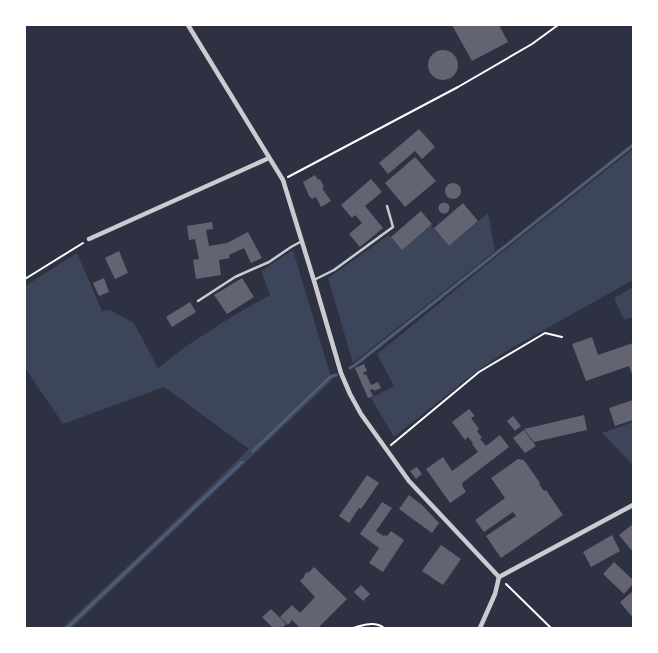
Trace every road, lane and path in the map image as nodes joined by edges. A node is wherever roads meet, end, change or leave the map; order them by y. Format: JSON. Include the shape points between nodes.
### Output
{"nodes":[{"id":1,"x":188,"y":25,"type":"edge"},
{"id":2,"x":558,"y":25,"type":"edge"},
{"id":3,"x":269,"y":158,"type":"junction"},
{"id":4,"x":282,"y":180,"type":"junction"},
{"id":5,"x":387,"y":206,"type":"dead end"},
{"id":6,"x":89,"y":239,"type":"joint"},
{"id":7,"x":302,"y":241,"type":"junction"},
{"id":8,"x":25,"y":279,"type":"edge"},
{"id":9,"x":314,"y":280,"type":"junction"},
{"id":10,"x":198,"y":301,"type":"dead end"},
{"id":11,"x":562,"y":336,"type":"dead end"},
{"id":12,"x":385,"y":450,"type":"junction"},
{"id":13,"x":633,"y":505,"type":"edge"},
{"id":14,"x":499,"y":577,"type":"junction"},
{"id":15,"x":353,"y":628,"type":"edge"},
{"id":16,"x":384,"y":628,"type":"edge"},
{"id":17,"x":480,"y":628,"type":"edge"},
{"id":18,"x":551,"y":628,"type":"edge"}],
"edges":[{"from":1,"to":3,"type":"street"},
{"from":2,"to":4,"type":"path","via":[[458,87]]},
{"from":3,"to":4,"type":"street"},
{"from":3,"to":6,"type":"street"},
{"from":4,"to":7,"type":"street"},
{"from":5,"to":9,"type":"lane","via":[[393,227],[334,270]]},
{"from":6,"to":8,"type":"path"},
{"from":7,"to":9,"type":"street"},
{"from":7,"to":10,"type":"lane"},
{"from":9,"to":12,"type":"street","via":[[341,373],[361,414]]},
{"from":11,"to":12,"type":"path","via":[[545,333],[479,372]]},
{"from":12,"to":14,"type":"street","via":[[409,481]]},
{"from":13,"to":14,"type":"street"},
{"from":14,"to":17,"type":"street"},
{"from":14,"to":18,"type":"path"},
{"from":15,"to":16,"type":"path","via":[[379,624]]}]}
